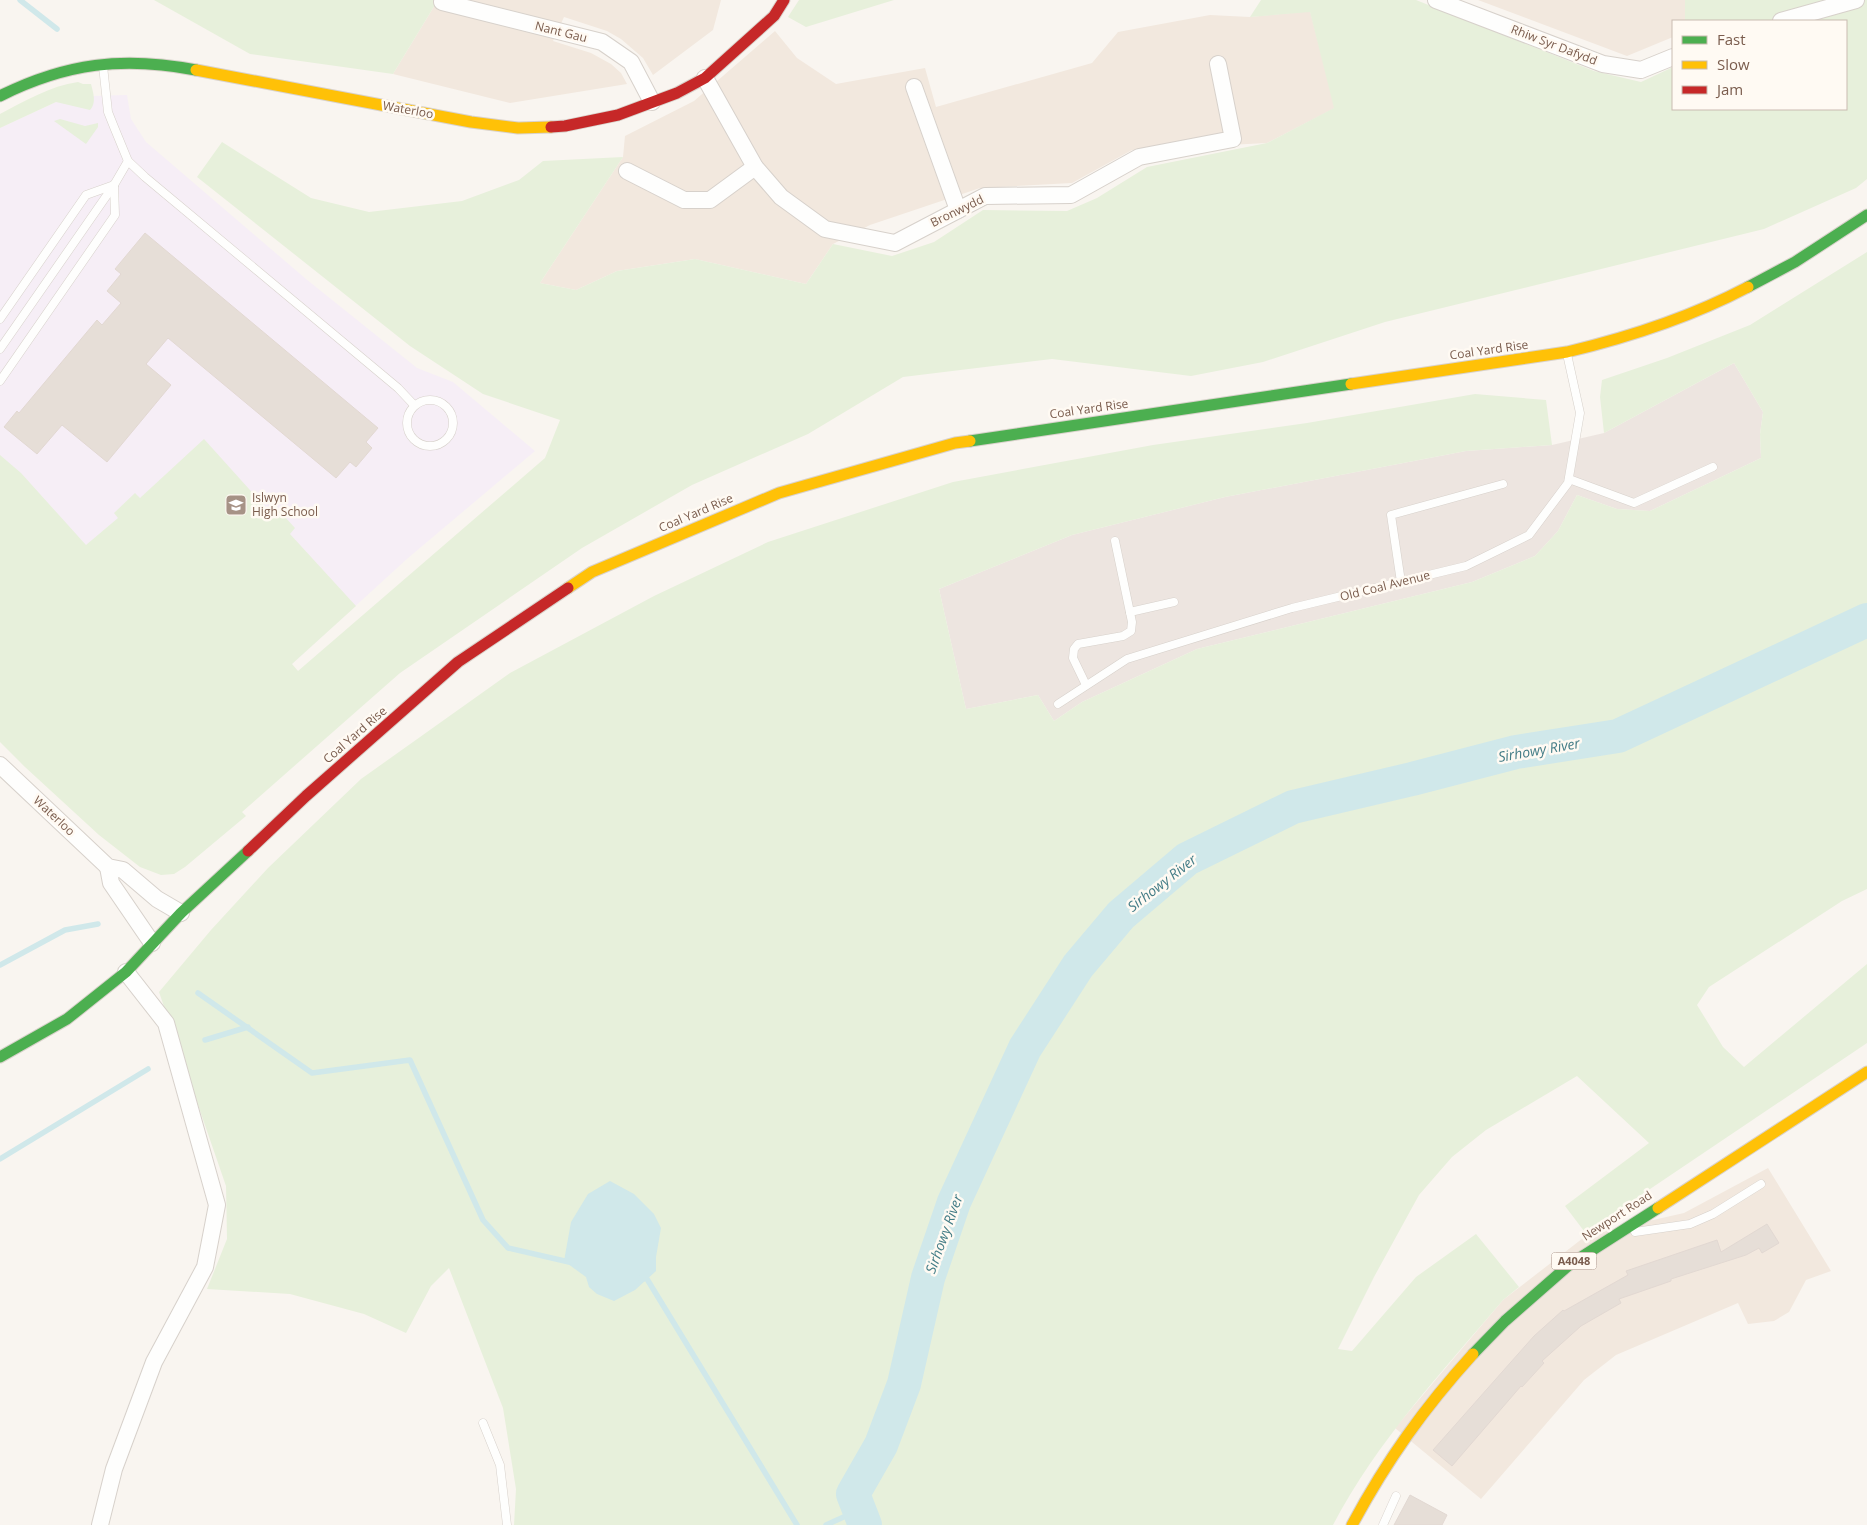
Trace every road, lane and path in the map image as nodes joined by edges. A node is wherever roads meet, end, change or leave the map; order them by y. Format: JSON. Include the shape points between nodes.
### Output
{"nodes":[{"id":1,"x":784,"y":0,"type":"edge"},
{"id":2,"x":1436,"y":0,"type":"edge"},
{"id":3,"x":1856,"y":0,"type":"edge"},
{"id":4,"x":442,"y":2,"type":"dead end"},
{"id":5,"x":1785,"y":20,"type":"edge"},
{"id":6,"x":1672,"y":57,"type":"edge"},
{"id":7,"x":103,"y":63,"type":"junction"},
{"id":8,"x":1218,"y":64,"type":"dead end"},
{"id":9,"x":705,"y":78,"type":"junction"},
{"id":10,"x":914,"y":87,"type":"dead end"},
{"id":11,"x":0,"y":96,"type":"edge"},
{"id":12,"x":652,"y":102,"type":"junction"},
{"id":13,"x":128,"y":161,"type":"junction"},
{"id":14,"x":755,"y":167,"type":"junction"},
{"id":15,"x":627,"y":171,"type":"dead end"},
{"id":16,"x":114,"y":185,"type":"junction"},
{"id":17,"x":958,"y":210,"type":"junction"},
{"id":18,"x":1867,"y":215,"type":"edge"},
{"id":19,"x":0,"y":319,"type":"edge"},
{"id":20,"x":0,"y":349,"type":"edge"},
{"id":21,"x":1567,"y":352,"type":"junction"},
{"id":22,"x":0,"y":381,"type":"edge"},
{"id":23,"x":414,"y":405,"type":"junction"},
{"id":24,"x":1712,"y":467,"type":"dead end"},
{"id":25,"x":1569,"y":479,"type":"junction"},
{"id":26,"x":1503,"y":484,"type":"dead end"},
{"id":27,"x":1115,"y":541,"type":"dead end"},
{"id":28,"x":1401,"y":582,"type":"junction"},
{"id":29,"x":1174,"y":602,"type":"dead end"},
{"id":30,"x":1130,"y":612,"type":"junction"},
{"id":31,"x":1086,"y":685,"type":"junction"},
{"id":32,"x":1058,"y":704,"type":"dead end"},
{"id":33,"x":0,"y":765,"type":"edge"},
{"id":34,"x":108,"y":867,"type":"junction"},
{"id":35,"x":181,"y":913,"type":"junction"},
{"id":36,"x":152,"y":943,"type":"junction"},
{"id":37,"x":126,"y":972,"type":"junction"},
{"id":38,"x":0,"y":1057,"type":"edge"},
{"id":39,"x":1867,"y":1072,"type":"edge"},
{"id":40,"x":1761,"y":1184,"type":"dead end"},
{"id":41,"x":1612,"y":1236,"type":"junction"},
{"id":42,"x":483,"y":1423,"type":"dead end"},
{"id":43,"x":1396,"y":1496,"type":"dead end"},
{"id":44,"x":1357,"y":1521,"type":"edge"},
{"id":45,"x":100,"y":1525,"type":"edge"},
{"id":46,"x":507,"y":1525,"type":"edge"},
{"id":47,"x":1383,"y":1525,"type":"edge"}],
"edges":[{"from":1,"to":9,"type":"main road","name":"Waterloo","via":[[774,16]]},
{"from":2,"to":6,"type":"street","name":"Rhiw Syr Dafydd","via":[[1603,64],[1641,70]]},
{"from":3,"to":5,"type":"street"},
{"from":4,"to":12,"type":"street","name":"Nant Gau","via":[[602,42],[631,62]]},
{"from":7,"to":11,"type":"main road","name":"Waterloo","via":[[64,69],[22,84]]},
{"from":7,"to":12,"type":"main road","name":"Waterloo","via":[[142,62],[176,66],[404,110],[518,128],[566,126],[618,115]]},
{"from":7,"to":13,"type":"lane","via":[[108,112]]},
{"from":8,"to":17,"type":"street","name":"Bronwydd","via":[[1233,138],[1139,157],[1071,195],[984,196]]},
{"from":9,"to":12,"type":"main road","name":"Waterloo","via":[[677,94]]},
{"from":9,"to":14,"type":"street","name":"Bronwydd"},
{"from":10,"to":17,"type":"street"},
{"from":13,"to":16,"type":"lane"},
{"from":13,"to":23,"type":"lane","via":[[398,388]]},
{"from":14,"to":15,"type":"street","via":[[710,200],[684,200]]},
{"from":14,"to":17,"type":"street","name":"Bronwydd","via":[[781,197],[824,229],[895,243]]},
{"from":16,"to":19,"type":"lane","via":[[86,195]]},
{"from":16,"to":20,"type":"lane"},
{"from":16,"to":22,"type":"lane","via":[[115,216]]},
{"from":18,"to":21,"type":"main road","name":"Coal Yard Rise","via":[[1816,250],[1718,303],[1618,340]]},
{"from":21,"to":25,"type":"lane","name":"Old Coal Avenue","via":[[1580,413]]},
{"from":21,"to":35,"type":"main road","name":"Coal Yard Rise","via":[[955,442],[779,493],[592,572],[458,662],[306,796]]},
{"from":23,"to":23,"type":"lane","via":[[429,399],[437,400],[450,410],[453,426],[445,440],[430,446],[415,441],[409,435],[406,419]]},
{"from":24,"to":25,"type":"lane","via":[[1634,503]]},
{"from":25,"to":28,"type":"lane","name":"Old Coal Avenue","via":[[1529,535],[1466,566]]},
{"from":26,"to":28,"type":"lane","via":[[1391,514]]},
{"from":27,"to":30,"type":"lane"},
{"from":28,"to":31,"type":"lane","name":"Old Coal Avenue","via":[[1292,608],[1127,659]]},
{"from":29,"to":30,"type":"lane"},
{"from":30,"to":31,"type":"lane","via":[[1131,631],[1123,636],[1078,644],[1074,649],[1073,658]]},
{"from":31,"to":32,"type":"lane","name":"Old Coal Avenue"},
{"from":33,"to":34,"type":"street","name":"Waterloo"},
{"from":34,"to":35,"type":"street","name":"Waterloo","via":[[123,870],[157,899]]},
{"from":34,"to":36,"type":"street","name":"Waterloo","via":[[111,882]]},
{"from":35,"to":36,"type":"main road","name":"Coal Yard Rise"},
{"from":36,"to":37,"type":"main road","name":"Coal Yard Rise"},
{"from":37,"to":38,"type":"main road","name":"Coal Yard Rise","via":[[67,1018]]},
{"from":37,"to":45,"type":"street","via":[[166,1023],[217,1205],[205,1267],[154,1362],[114,1469]]},
{"from":39,"to":41,"type":"main road","name":"Newport Road","number":"A4048"},
{"from":40,"to":41,"type":"lane","via":[[1713,1214],[1690,1224]]},
{"from":41,"to":44,"type":"main road","name":"Newport Road","number":"A4048","via":[[1534,1293],[1484,1342],[1427,1407],[1395,1450],[1371,1487]]},
{"from":42,"to":46,"type":"lane","via":[[500,1465]]},
{"from":43,"to":47,"type":"lane"}]}
